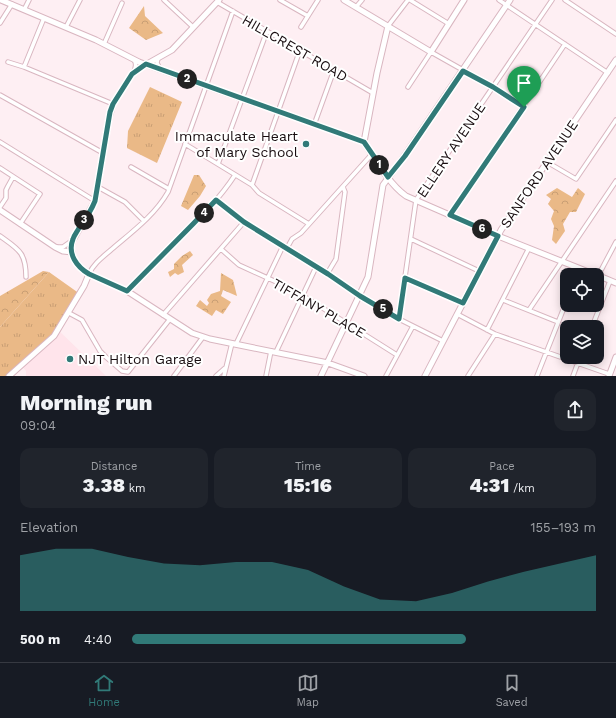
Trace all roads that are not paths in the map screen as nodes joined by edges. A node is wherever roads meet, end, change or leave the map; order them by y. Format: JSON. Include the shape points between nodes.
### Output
{"nodes":[{"id":1,"x":1,"y":0,"type":"edge"},
{"id":2,"x":29,"y":0,"type":"edge"},
{"id":3,"x":80,"y":0,"type":"edge"},
{"id":4,"x":164,"y":0,"type":"edge"},
{"id":5,"x":280,"y":0,"type":"edge"},
{"id":6,"x":318,"y":0,"type":"edge"},
{"id":7,"x":344,"y":0,"type":"edge"},
{"id":8,"x":362,"y":0,"type":"edge"},
{"id":9,"x":409,"y":0,"type":"edge"},
{"id":10,"x":464,"y":0,"type":"edge"},
{"id":11,"x":499,"y":0,"type":"edge"},
{"id":12,"x":510,"y":0,"type":"edge"},
{"id":13,"x":552,"y":0,"type":"edge"},
{"id":14,"x":565,"y":0,"type":"edge"},
{"id":15,"x":218,"y":1,"type":"edge"},
{"id":16,"x":122,"y":2,"type":"dead end"},
{"id":17,"x":12,"y":4,"type":"junction"},
{"id":18,"x":506,"y":5,"type":"junction"},
{"id":19,"x":356,"y":7,"type":"junction"},
{"id":20,"x":24,"y":10,"type":"junction"},
{"id":21,"x":233,"y":11,"type":"junction"},
{"id":22,"x":308,"y":16,"type":"junction"},
{"id":23,"x":44,"y":18,"type":"junction"},
{"id":24,"x":0,"y":23,"type":"edge"},
{"id":25,"x":449,"y":24,"type":"junction"},
{"id":26,"x":536,"y":24,"type":"junction"},
{"id":27,"x":388,"y":26,"type":"junction"},
{"id":28,"x":66,"y":27,"type":"junction"},
{"id":29,"x":193,"y":27,"type":"junction"},
{"id":30,"x":301,"y":27,"type":"dead end"},
{"id":31,"x":267,"y":31,"type":"junction"},
{"id":32,"x":616,"y":34,"type":"edge"},
{"id":33,"x":104,"y":44,"type":"junction"},
{"id":34,"x":565,"y":44,"type":"junction"},
{"id":35,"x":300,"y":50,"type":"junction"},
{"id":36,"x":431,"y":52,"type":"junction"},
{"id":37,"x":158,"y":58,"type":"junction"},
{"id":38,"x":133,"y":59,"type":"junction"},
{"id":39,"x":616,"y":60,"type":"edge"},
{"id":40,"x":8,"y":62,"type":"dead end"},
{"id":41,"x":146,"y":64,"type":"junction"},
{"id":42,"x":24,"y":67,"type":"junction"},
{"id":43,"x":160,"y":69,"type":"junction"},
{"id":44,"x":334,"y":70,"type":"junction"},
{"id":45,"x":463,"y":71,"type":"junction"},
{"id":46,"x":608,"y":72,"type":"junction"},
{"id":47,"x":132,"y":74,"type":"junction"},
{"id":48,"x":206,"y":86,"type":"junction"},
{"id":49,"x":408,"y":87,"type":"dead end"},
{"id":50,"x":493,"y":87,"type":"junction"},
{"id":51,"x":373,"y":93,"type":"junction"},
{"id":52,"x":0,"y":95,"type":"edge"},
{"id":53,"x":242,"y":99,"type":"junction"},
{"id":54,"x":113,"y":104,"type":"junction"},
{"id":55,"x":524,"y":107,"type":"junction"},
{"id":56,"x":278,"y":112,"type":"junction"},
{"id":57,"x":616,"y":120,"type":"edge"},
{"id":58,"x":314,"y":124,"type":"junction"},
{"id":59,"x":0,"y":142,"type":"edge"},
{"id":60,"x":364,"y":142,"type":"junction"},
{"id":61,"x":185,"y":144,"type":"junction"},
{"id":62,"x":103,"y":153,"type":"junction"},
{"id":63,"x":372,"y":154,"type":"junction"},
{"id":64,"x":547,"y":162,"type":"junction"},
{"id":65,"x":218,"y":164,"type":"junction"},
{"id":66,"x":131,"y":167,"type":"dead end"},
{"id":67,"x":0,"y":168,"type":"edge"},
{"id":68,"x":235,"y":175,"type":"junction"},
{"id":69,"x":13,"y":177,"type":"junction"},
{"id":70,"x":388,"y":177,"type":"junction"},
{"id":71,"x":616,"y":181,"type":"edge"},
{"id":72,"x":252,"y":185,"type":"junction"},
{"id":73,"x":98,"y":187,"type":"junction"},
{"id":74,"x":343,"y":187,"type":"junction"},
{"id":75,"x":170,"y":189,"type":"junction"},
{"id":76,"x":216,"y":200,"type":"junction"},
{"id":77,"x":416,"y":200,"type":"junction"},
{"id":78,"x":95,"y":201,"type":"junction"},
{"id":79,"x":0,"y":209,"type":"edge"},
{"id":80,"x":450,"y":215,"type":"junction"},
{"id":81,"x":144,"y":221,"type":"junction"},
{"id":82,"x":244,"y":222,"type":"junction"},
{"id":83,"x":20,"y":224,"type":"junction"},
{"id":84,"x":309,"y":224,"type":"junction"},
{"id":85,"x":0,"y":236,"type":"edge"},
{"id":86,"x":498,"y":236,"type":"junction"},
{"id":87,"x":411,"y":239,"type":"junction"},
{"id":88,"x":72,"y":240,"type":"junction"},
{"id":89,"x":616,"y":242,"type":"edge"},
{"id":90,"x":283,"y":246,"type":"junction"},
{"id":91,"x":55,"y":247,"type":"junction"},
{"id":92,"x":221,"y":248,"type":"junction"},
{"id":93,"x":287,"y":248,"type":"junction"},
{"id":94,"x":529,"y":248,"type":"junction"},
{"id":95,"x":72,"y":252,"type":"junction"},
{"id":96,"x":562,"y":262,"type":"junction"},
{"id":97,"x":316,"y":267,"type":"junction"},
{"id":98,"x":579,"y":268,"type":"edge"},
{"id":99,"x":601,"y":268,"type":"edge"},
{"id":100,"x":480,"y":271,"type":"junction"},
{"id":101,"x":89,"y":274,"type":"junction"},
{"id":102,"x":328,"y":274,"type":"junction"},
{"id":103,"x":26,"y":277,"type":"dead end"},
{"id":104,"x":267,"y":278,"type":"junction"},
{"id":105,"x":405,"y":278,"type":"junction"},
{"id":106,"x":604,"y":279,"type":"edge"},
{"id":107,"x":610,"y":281,"type":"junction"},
{"id":108,"x":616,"y":283,"type":"edge"},
{"id":109,"x":127,"y":291,"type":"junction"},
{"id":110,"x":302,"y":296,"type":"junction"},
{"id":111,"x":360,"y":296,"type":"junction"},
{"id":112,"x":503,"y":300,"type":"junction"},
{"id":113,"x":463,"y":303,"type":"junction"},
{"id":114,"x":529,"y":310,"type":"junction"},
{"id":115,"x":562,"y":312,"type":"edge"},
{"id":116,"x":69,"y":313,"type":"junction"},
{"id":117,"x":457,"y":314,"type":"junction"},
{"id":118,"x":163,"y":315,"type":"junction"},
{"id":119,"x":170,"y":319,"type":"junction"},
{"id":120,"x":399,"y":319,"type":"junction"},
{"id":121,"x":595,"y":320,"type":"edge"},
{"id":122,"x":558,"y":322,"type":"junction"},
{"id":123,"x":347,"y":324,"type":"junction"},
{"id":124,"x":413,"y":326,"type":"junction"},
{"id":125,"x":487,"y":330,"type":"junction"},
{"id":126,"x":495,"y":334,"type":"junction"},
{"id":127,"x":203,"y":337,"type":"junction"},
{"id":128,"x":443,"y":341,"type":"junction"},
{"id":129,"x":234,"y":344,"type":"junction"},
{"id":130,"x":273,"y":352,"type":"junction"},
{"id":131,"x":547,"y":352,"type":"junction"},
{"id":132,"x":397,"y":355,"type":"junction"},
{"id":133,"x":560,"y":357,"type":"edge"},
{"id":134,"x":616,"y":357,"type":"edge"},
{"id":135,"x":328,"y":363,"type":"junction"},
{"id":136,"x":578,"y":364,"type":"edge"},
{"id":137,"x":581,"y":364,"type":"edge"},
{"id":138,"x":225,"y":368,"type":"junction"},
{"id":139,"x":609,"y":375,"type":"edge"},
{"id":140,"x":9,"y":376,"type":"edge"},
{"id":141,"x":174,"y":376,"type":"edge"},
{"id":142,"x":216,"y":376,"type":"edge"},
{"id":143,"x":224,"y":376,"type":"edge"},
{"id":144,"x":266,"y":376,"type":"edge"},
{"id":145,"x":321,"y":376,"type":"edge"},
{"id":146,"x":364,"y":376,"type":"edge"},
{"id":147,"x":386,"y":376,"type":"edge"},
{"id":148,"x":425,"y":376,"type":"edge"},
{"id":149,"x":468,"y":376,"type":"edge"},
{"id":150,"x":537,"y":376,"type":"edge"},
{"id":151,"x":573,"y":376,"type":"edge"}],
"edges":[{"from":1,"to":17,"type":"street"},
{"from":2,"to":20,"type":"street"},
{"from":3,"to":28,"type":"street"},
{"from":4,"to":29,"type":"street"},
{"from":5,"to":22,"type":"street"},
{"from":6,"to":22,"type":"street"},
{"from":7,"to":19,"type":"street"},
{"from":8,"to":19,"type":"street"},
{"from":9,"to":25,"type":"street"},
{"from":9,"to":27,"type":"street"},
{"from":10,"to":25,"type":"street"},
{"from":11,"to":18,"type":"street"},
{"from":12,"to":18,"type":"street"},
{"from":13,"to":26,"type":"street","name":"ELLERY AVENUE"},
{"from":14,"to":32,"type":"street"},
{"from":15,"to":21,"type":"street","name":"HILLCREST ROAD"},
{"from":15,"to":29,"type":"street"},
{"from":16,"to":33,"type":"street"},
{"from":17,"to":20,"type":"street"},
{"from":17,"to":24,"type":"street"},
{"from":18,"to":26,"type":"street"},
{"from":18,"to":45,"type":"street"},
{"from":19,"to":27,"type":"street"},
{"from":20,"to":23,"type":"street"},
{"from":21,"to":31,"type":"street","name":"HILLCREST ROAD"},
{"from":21,"to":48,"type":"street"},
{"from":22,"to":30,"type":"street"},
{"from":23,"to":28,"type":"street"},
{"from":23,"to":42,"type":"street"},
{"from":25,"to":36,"type":"street"},
{"from":26,"to":34,"type":"street"},
{"from":26,"to":50,"type":"street","name":"ELLERY AVENUE"},
{"from":27,"to":36,"type":"street"},
{"from":27,"to":51,"type":"street"},
{"from":28,"to":33,"type":"street"},
{"from":29,"to":37,"type":"street","via":[[172,50]]},
{"from":31,"to":35,"type":"street","name":"HILLCREST ROAD"},
{"from":31,"to":53,"type":"street"},
{"from":33,"to":38,"type":"street"},
{"from":34,"to":46,"type":"street"},
{"from":34,"to":55,"type":"street"},
{"from":35,"to":44,"type":"street","name":"HILLCREST ROAD"},
{"from":35,"to":56,"type":"street"},
{"from":36,"to":45,"type":"street"},
{"from":36,"to":49,"type":"street"},
{"from":37,"to":41,"type":"street"},
{"from":37,"to":43,"type":"street"},
{"from":38,"to":41,"type":"street"},
{"from":38,"to":47,"type":"street","via":[[136,65]]},
{"from":39,"to":46,"type":"street","name":"SANFORD AVENUE"},
{"from":40,"to":42,"type":"street"},
{"from":41,"to":43,"type":"street"},
{"from":41,"to":47,"type":"street"},
{"from":42,"to":54,"type":"street"},
{"from":43,"to":48,"type":"street"},
{"from":44,"to":51,"type":"street","name":"HILLCREST ROAD"},
{"from":44,"to":58,"type":"street"},
{"from":45,"to":50,"type":"street"},
{"from":45,"to":70,"type":"street"},
{"from":46,"to":64,"type":"street","name":"SANFORD AVENUE"},
{"from":47,"to":54,"type":"street"},
{"from":48,"to":53,"type":"street"},
{"from":48,"to":61,"type":"street"},
{"from":50,"to":55,"type":"street"},
{"from":50,"to":77,"type":"street","name":"ELLERY AVENUE"},
{"from":51,"to":60,"type":"street"},
{"from":52,"to":62,"type":"street"},
{"from":53,"to":56,"type":"street"},
{"from":53,"to":65,"type":"street"},
{"from":54,"to":62,"type":"street"},
{"from":55,"to":80,"type":"street"},
{"from":56,"to":58,"type":"street"},
{"from":56,"to":72,"type":"street"},
{"from":57,"to":64,"type":"street","via":[[576,179]]},
{"from":58,"to":60,"type":"street"},
{"from":59,"to":78,"type":"street"},
{"from":60,"to":63,"type":"street"},
{"from":61,"to":65,"type":"street"},
{"from":61,"to":75,"type":"street"},
{"from":62,"to":73,"type":"street"},
{"from":63,"to":70,"type":"street"},
{"from":63,"to":74,"type":"street"},
{"from":64,"to":86,"type":"street","name":"SANFORD AVENUE"},
{"from":65,"to":68,"type":"street"},
{"from":66,"to":75,"type":"street"},
{"from":67,"to":69,"type":"street"},
{"from":68,"to":72,"type":"street"},
{"from":68,"to":76,"type":"street"},
{"from":69,"to":79,"type":"street"},
{"from":69,"to":83,"type":"street","via":[[40,194]]},
{"from":70,"to":77,"type":"street","via":[[399,191]]},
{"from":70,"to":111,"type":"street","via":[[383,185],[368,277]]},
{"from":71,"to":96,"type":"street"},
{"from":72,"to":84,"type":"street","via":[[259,193]]},
{"from":73,"to":78,"type":"street"},
{"from":73,"to":81,"type":"street","via":[[125,202]]},
{"from":74,"to":84,"type":"street"},
{"from":74,"to":102,"type":"street","via":[[336,259]]},
{"from":75,"to":81,"type":"street","via":[[163,201]]},
{"from":76,"to":82,"type":"street"},
{"from":76,"to":109,"type":"street"},
{"from":77,"to":80,"type":"street"},
{"from":77,"to":87,"type":"street","name":"ELLERY AVENUE"},
{"from":78,"to":88,"type":"street"},
{"from":79,"to":83,"type":"street"},
{"from":80,"to":86,"type":"street"},
{"from":81,"to":101,"type":"street","via":[[94,264]]},
{"from":82,"to":90,"type":"street"},
{"from":82,"to":92,"type":"street"},
{"from":83,"to":91,"type":"street"},
{"from":84,"to":93,"type":"street","via":[[292,239]]},
{"from":85,"to":103,"type":"street","via":[[24,256]]},
{"from":86,"to":94,"type":"street"},
{"from":86,"to":100,"type":"street","name":"SANFORD AVENUE"},
{"from":87,"to":100,"type":"street"},
{"from":87,"to":105,"type":"street","name":"ELLERY AVENUE"},
{"from":88,"to":91,"type":"street","via":[[63,247]]},
{"from":88,"to":95,"type":"street"},
{"from":89,"to":99,"type":"street"},
{"from":90,"to":93,"type":"street"},
{"from":90,"to":104,"type":"street"},
{"from":91,"to":95,"type":"street"},
{"from":92,"to":104,"type":"street","name":"TIFFANY PLACE","via":[[239,265]]},
{"from":92,"to":118,"type":"street"},
{"from":93,"to":97,"type":"street"},
{"from":94,"to":96,"type":"street"},
{"from":94,"to":112,"type":"street"},
{"from":95,"to":101,"type":"street","via":[[75,261]]},
{"from":96,"to":98,"type":"street"},
{"from":96,"to":114,"type":"street"},
{"from":97,"to":102,"type":"street"},
{"from":97,"to":110,"type":"street"},
{"from":100,"to":113,"type":"street","name":"SANFORD AVENUE"},
{"from":101,"to":109,"type":"street"},
{"from":101,"to":116,"type":"street"},
{"from":102,"to":111,"type":"street"},
{"from":104,"to":110,"type":"street","name":"TIFFANY PLACE"},
{"from":104,"to":129,"type":"street"},
{"from":105,"to":113,"type":"street"},
{"from":105,"to":120,"type":"street","name":"ELLERY AVENUE"},
{"from":106,"to":107,"type":"street"},
{"from":107,"to":108,"type":"street"},
{"from":107,"to":121,"type":"street"},
{"from":109,"to":118,"type":"street"},
{"from":110,"to":123,"type":"street","name":"TIFFANY PLACE"},
{"from":110,"to":130,"type":"street"},
{"from":111,"to":120,"type":"street"},
{"from":111,"to":123,"type":"street"},
{"from":112,"to":114,"type":"street"},
{"from":112,"to":125,"type":"street"},
{"from":113,"to":117,"type":"street","name":"SANFORD AVENUE"},
{"from":114,"to":122,"type":"street"},
{"from":115,"to":122,"type":"street"},
{"from":116,"to":119,"type":"street","via":[[82,320],[100,351],[125,372],[128,372]]},
{"from":116,"to":140,"type":"street","via":[[54,336]]},
{"from":117,"to":125,"type":"street"},
{"from":117,"to":128,"type":"street","name":"SANFORD AVENUE"},
{"from":118,"to":119,"type":"street"},
{"from":119,"to":127,"type":"street"},
{"from":120,"to":124,"type":"street"},
{"from":122,"to":131,"type":"street"},
{"from":123,"to":132,"type":"street","name":"TIFFANY PLACE"},
{"from":123,"to":135,"type":"street"},
{"from":124,"to":128,"type":"street"},
{"from":124,"to":132,"type":"street"},
{"from":125,"to":126,"type":"street"},
{"from":126,"to":131,"type":"street"},
{"from":126,"to":149,"type":"street"},
{"from":127,"to":129,"type":"street"},
{"from":127,"to":141,"type":"street"},
{"from":128,"to":148,"type":"street","name":"SANFORD AVENUE"},
{"from":129,"to":130,"type":"street"},
{"from":129,"to":138,"type":"street"},
{"from":130,"to":135,"type":"street"},
{"from":130,"to":144,"type":"street"},
{"from":131,"to":133,"type":"street"},
{"from":131,"to":150,"type":"street"},
{"from":132,"to":147,"type":"street"},
{"from":134,"to":139,"type":"street"},
{"from":135,"to":145,"type":"street"},
{"from":135,"to":146,"type":"street"},
{"from":136,"to":151,"type":"street"},
{"from":137,"to":139,"type":"street"},
{"from":138,"to":142,"type":"street"},
{"from":138,"to":143,"type":"street"}]}
